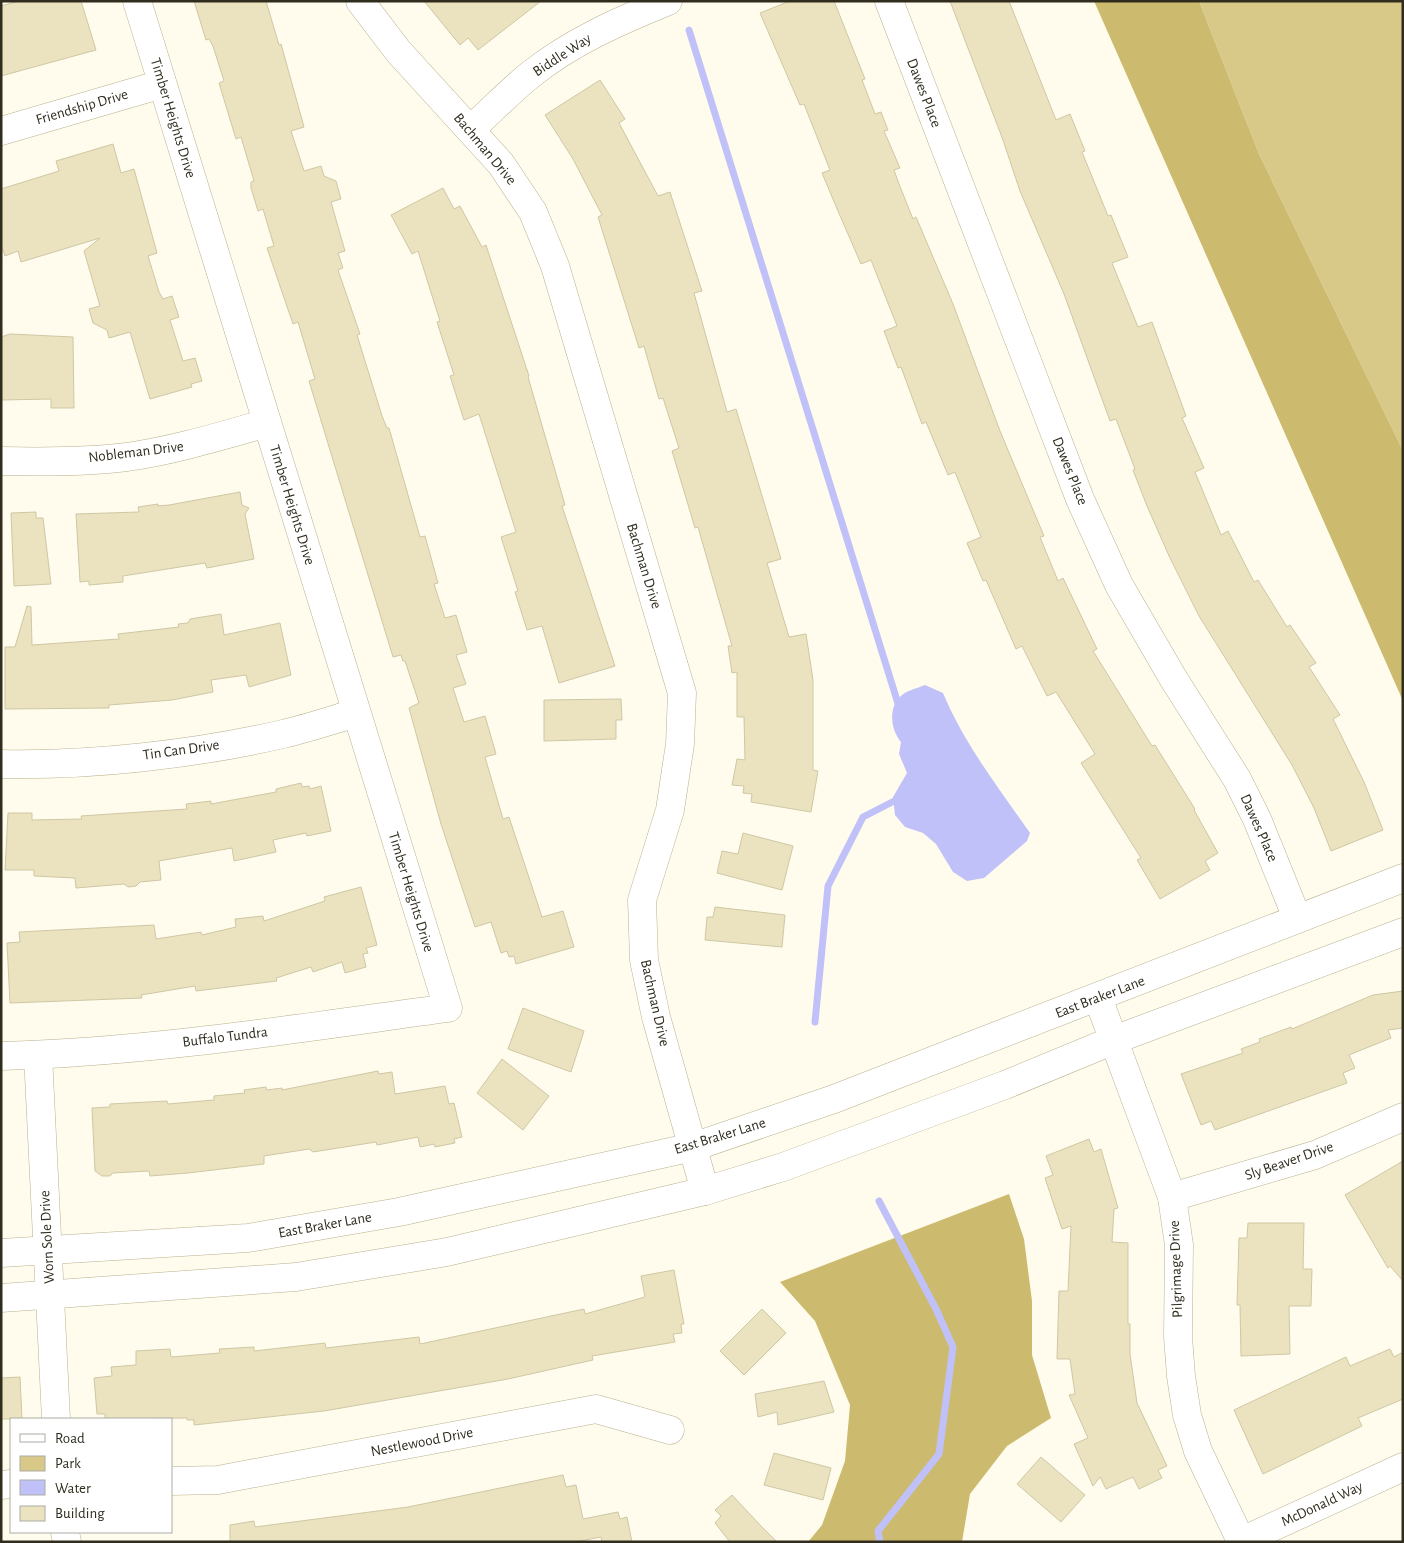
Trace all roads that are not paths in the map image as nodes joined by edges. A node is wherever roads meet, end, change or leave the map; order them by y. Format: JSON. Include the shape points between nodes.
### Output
{"nodes":[{"id":1,"x":137,"y":1,"type":"edge"},
{"id":2,"x":360,"y":1,"type":"edge"},
{"id":3,"x":668,"y":1,"type":"edge"},
{"id":4,"x":888,"y":1,"type":"edge"},
{"id":5,"x":162,"y":84,"type":"junction"},
{"id":6,"x":1,"y":130,"type":"edge"},
{"id":7,"x":470,"y":130,"type":"junction"},
{"id":8,"x":267,"y":423,"type":"junction"},
{"id":9,"x":1,"y":461,"type":"edge"},
{"id":10,"x":356,"y":713,"type":"junction"},
{"id":11,"x":1,"y":764,"type":"edge"},
{"id":12,"x":1403,"y":878,"type":"edge"},
{"id":13,"x":1297,"y":918,"type":"junction"},
{"id":14,"x":1403,"y":932,"type":"edge"},
{"id":15,"x":1098,"y":998,"type":"junction"},
{"id":16,"x":448,"y":1008,"type":"joint"},
{"id":17,"x":1114,"y":1040,"type":"junction"},
{"id":18,"x":38,"y":1055,"type":"junction"},
{"id":19,"x":1,"y":1056,"type":"edge"},
{"id":20,"x":1403,"y":1117,"type":"edge"},
{"id":21,"x":693,"y":1147,"type":"junction"},
{"id":22,"x":705,"y":1191,"type":"junction"},
{"id":23,"x":1172,"y":1197,"type":"junction"},
{"id":24,"x":48,"y":1251,"type":"junction"},
{"id":25,"x":1,"y":1254,"type":"edge"},
{"id":26,"x":51,"y":1296,"type":"junction"},
{"id":27,"x":1,"y":1298,"type":"edge"},
{"id":28,"x":56,"y":1418,"type":"edge"},
{"id":29,"x":670,"y":1430,"type":"dead end"},
{"id":30,"x":1403,"y":1467,"type":"edge"},
{"id":31,"x":172,"y":1481,"type":"edge"},
{"id":32,"x":1241,"y":1542,"type":"edge"}],
"edges":[{"from":1,"to":5,"type":"street","name":"Timber Heights Drive"},
{"from":2,"to":7,"type":"street","name":"Bachman Drive","via":[[398,51]]},
{"from":3,"to":7,"type":"street","name":"Biddle Way","via":[[614,23],[567,48],[530,75]]},
{"from":4,"to":13,"type":"street","name":"Dawes Place","via":[[1080,499],[1119,585],[1237,779],[1257,819]]},
{"from":5,"to":6,"type":"street","name":"Friendship Drive"},
{"from":5,"to":8,"type":"street","name":"Timber Heights Drive"},
{"from":7,"to":21,"type":"street","name":"Bachman Drive","via":[[501,164],[533,212],[555,266],[682,693],[680,744],[670,810],[642,900],[644,960],[656,1017]]},
{"from":8,"to":9,"type":"street","name":"Nobleman Drive","via":[[196,444],[125,457]]},
{"from":8,"to":10,"type":"street","name":"Timber Heights Drive"},
{"from":10,"to":11,"type":"street","name":"Tin Can Drive","via":[[284,734],[213,747],[125,758],[37,765]]},
{"from":10,"to":16,"type":"street","name":"Timber Heights Drive"},
{"from":12,"to":13,"type":"street","name":"East Braker Lane"},
{"from":13,"to":15,"type":"street","name":"East Braker Lane"},
{"from":14,"to":17,"type":"street"},
{"from":15,"to":17,"type":"street","name":"Pilgrimage Drive"},
{"from":15,"to":21,"type":"street","name":"East Braker Lane","via":[[834,1099]]},
{"from":16,"to":18,"type":"street","name":"Buffalo Tundra","via":[[210,1039]]},
{"from":17,"to":22,"type":"street","via":[[1005,1085],[783,1167]]},
{"from":17,"to":23,"type":"street","name":"Pilgrimage Drive"},
{"from":18,"to":19,"type":"street","name":"Buffalo Tundra"},
{"from":18,"to":24,"type":"street","name":"Worn Sole Drive"},
{"from":20,"to":23,"type":"street","name":"Sly Beaver Drive","via":[[1315,1155]]},
{"from":21,"to":22,"type":"street","name":"Bachman Drive"},
{"from":21,"to":24,"type":"street","name":"East Braker Lane","via":[[399,1212],[248,1238]]},
{"from":22,"to":26,"type":"street","via":[[447,1252],[296,1277]]},
{"from":23,"to":32,"type":"street","name":"Pilgrimage Drive","via":[[1179,1246],[1179,1347],[1187,1415],[1198,1451]]},
{"from":24,"to":25,"type":"street","name":"East Braker Lane"},
{"from":24,"to":26,"type":"street","name":"Worn Sole Drive"},
{"from":26,"to":27,"type":"street"},
{"from":26,"to":28,"type":"street","name":"Worn Sole Drive"},
{"from":29,"to":31,"type":"street","name":"Nestlewood Drive","via":[[596,1410],[218,1480]]},
{"from":30,"to":32,"type":"street","name":"McDonald Way"}]}
